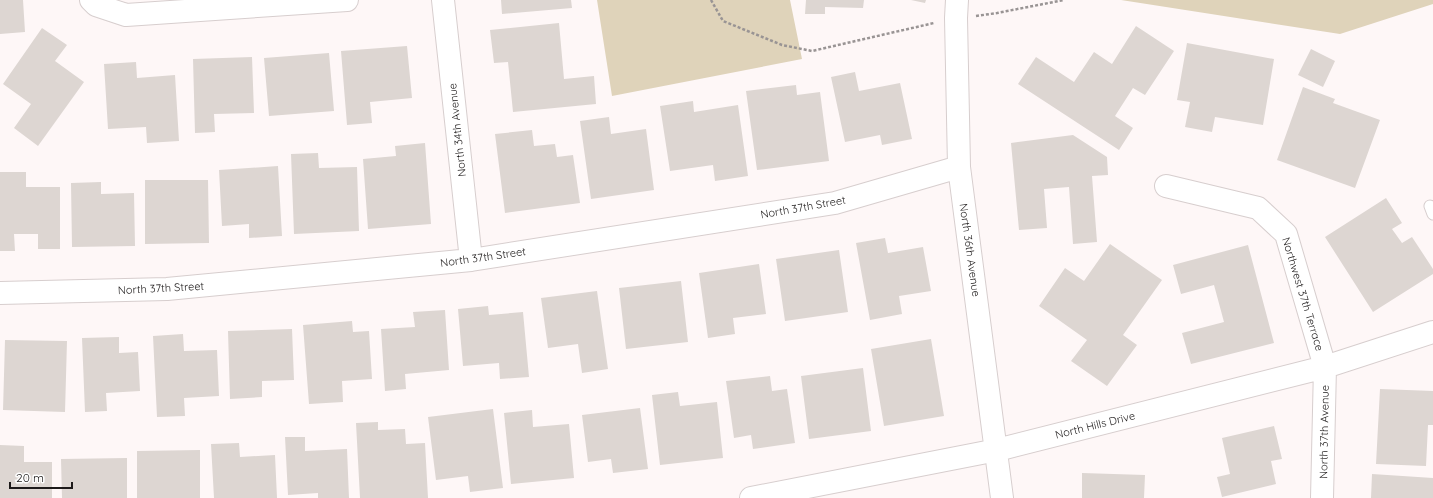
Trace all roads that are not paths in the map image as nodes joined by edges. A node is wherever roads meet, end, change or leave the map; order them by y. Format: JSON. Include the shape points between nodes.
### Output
{"nodes":[{"id":1,"x":347,"y":0,"type":"edge"},
{"id":2,"x":443,"y":0,"type":"edge"},
{"id":3,"x":94,"y":2,"type":"edge"},
{"id":4,"x":956,"y":9,"type":"edge"},
{"id":5,"x":959,"y":167,"type":"junction"},
{"id":6,"x":1166,"y":186,"type":"dead end"},
{"id":7,"x":471,"y":260,"type":"junction"},
{"id":8,"x":0,"y":293,"type":"edge"},
{"id":9,"x":1433,"y":332,"type":"edge"},
{"id":10,"x":1325,"y":367,"type":"junction"},
{"id":11,"x":997,"y":450,"type":"junction"},
{"id":12,"x":751,"y":498,"type":"edge"},
{"id":13,"x":1002,"y":498,"type":"edge"},
{"id":14,"x":1322,"y":498,"type":"edge"}],
"edges":[{"from":1,"to":3,"type":"street","via":[[126,16]]},
{"from":2,"to":7,"type":"street","name":"North 34th Avenue"},
{"from":4,"to":5,"type":"street","name":"North 36th Avenue"},
{"from":5,"to":7,"type":"street","name":"North 37th Street","via":[[835,203]]},
{"from":5,"to":11,"type":"street","name":"North 36th Avenue"},
{"from":6,"to":10,"type":"street","name":"Northwest 37th Terrace","via":[[1258,208],[1286,234]]},
{"from":7,"to":8,"type":"street","name":"North 37th Street","via":[[167,289]]},
{"from":9,"to":10,"type":"street","name":"North Hills Drive"},
{"from":10,"to":11,"type":"street","name":"North Hills Drive"},
{"from":10,"to":14,"type":"street","name":"North 37th Avenue"},
{"from":11,"to":12,"type":"street","name":"North Hills Drive"},
{"from":11,"to":13,"type":"street","name":"North 36th Avenue"}]}
